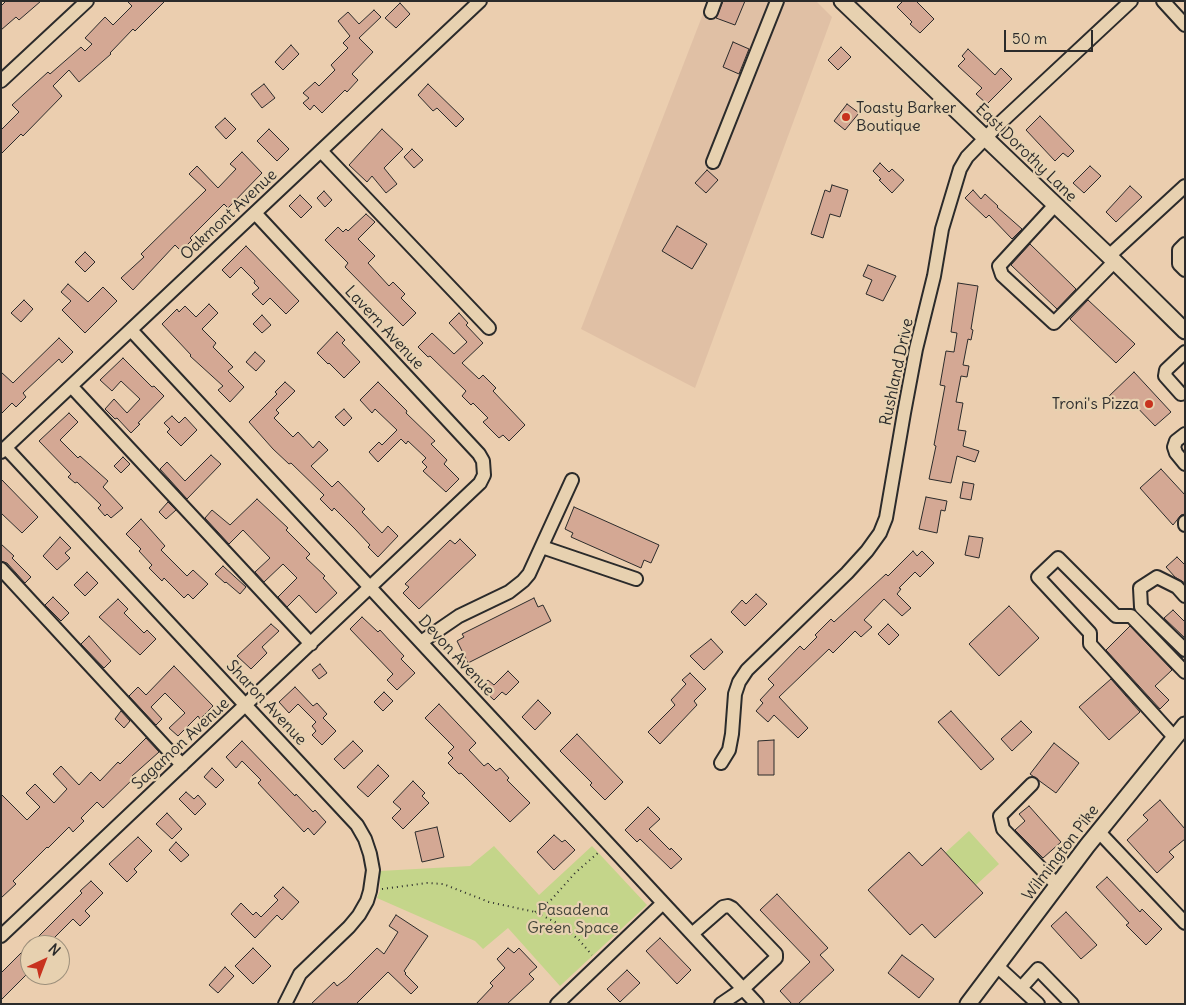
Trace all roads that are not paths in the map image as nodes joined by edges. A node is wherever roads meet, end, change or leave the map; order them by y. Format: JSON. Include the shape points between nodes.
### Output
{"nodes":[{"id":1,"x":87,"y":1,"type":"edge"},
{"id":2,"x":480,"y":1,"type":"edge"},
{"id":3,"x":777,"y":1,"type":"edge"},
{"id":4,"x":842,"y":1,"type":"edge"},
{"id":5,"x":1131,"y":1,"type":"edge"},
{"id":6,"x":1163,"y":1,"type":"edge"},
{"id":7,"x":1185,"y":25,"type":"edge"},
{"id":8,"x":1,"y":82,"type":"edge"},
{"id":9,"x":984,"y":138,"type":"junction"},
{"id":10,"x":321,"y":151,"type":"junction"},
{"id":11,"x":713,"y":162,"type":"dead end"},
{"id":12,"x":1185,"y":186,"type":"edge"},
{"id":13,"x":1055,"y":205,"type":"junction"},
{"id":14,"x":255,"y":213,"type":"junction"},
{"id":15,"x":1185,"y":244,"type":"edge"},
{"id":16,"x":1112,"y":259,"type":"junction"},
{"id":17,"x":1185,"y":270,"type":"edge"},
{"id":18,"x":489,"y":328,"type":"dead end"},
{"id":19,"x":131,"y":330,"type":"junction"},
{"id":20,"x":1185,"y":331,"type":"edge"},
{"id":21,"x":1185,"y":352,"type":"edge"},
{"id":22,"x":72,"y":387,"type":"junction"},
{"id":23,"x":1181,"y":394,"type":"dead end"},
{"id":24,"x":1185,"y":434,"type":"edge"},
{"id":25,"x":4,"y":450,"type":"edge"},
{"id":26,"x":1185,"y":464,"type":"edge"},
{"id":27,"x":485,"y":468,"type":"joint"},
{"id":28,"x":572,"y":480,"type":"dead end"},
{"id":29,"x":542,"y":547,"type":"junction"},
{"id":30,"x":1,"y":570,"type":"edge"},
{"id":31,"x":636,"y":579,"type":"dead end"},
{"id":32,"x":370,"y":588,"type":"junction"},
{"id":33,"x":1185,"y":596,"type":"edge"},
{"id":34,"x":421,"y":642,"type":"junction"},
{"id":35,"x":311,"y":644,"type":"junction"},
{"id":36,"x":1185,"y":650,"type":"edge"},
{"id":37,"x":1185,"y":672,"type":"edge"},
{"id":38,"x":246,"y":706,"type":"junction"},
{"id":39,"x":1185,"y":725,"type":"edge"},
{"id":40,"x":1174,"y":738,"type":"junction"},
{"id":41,"x":721,"y":763,"type":"dead end"},
{"id":42,"x":182,"y":765,"type":"junction"},
{"id":43,"x":1032,"y":784,"type":"dead end"},
{"id":44,"x":1099,"y":832,"type":"junction"},
{"id":45,"x":1058,"y":886,"type":"junction"},
{"id":46,"x":663,"y":903,"type":"junction"},
{"id":47,"x":1185,"y":923,"type":"edge"},
{"id":48,"x":692,"y":934,"type":"junction"},
{"id":49,"x":1,"y":936,"type":"edge"},
{"id":50,"x":997,"y":966,"type":"junction"},
{"id":51,"x":1020,"y":988,"type":"junction"},
{"id":52,"x":743,"y":989,"type":"junction"},
{"id":53,"x":285,"y":1004,"type":"edge"},
{"id":54,"x":557,"y":1004,"type":"edge"},
{"id":55,"x":721,"y":1004,"type":"edge"},
{"id":56,"x":756,"y":1004,"type":"edge"},
{"id":57,"x":968,"y":1004,"type":"edge"},
{"id":58,"x":1038,"y":1004,"type":"edge"},
{"id":59,"x":1072,"y":1004,"type":"edge"}],
"edges":[{"from":1,"to":8,"type":"street"},
{"from":2,"to":10,"type":"street","name":"Oakmont Avenue"},
{"from":3,"to":11,"type":"street"},
{"from":4,"to":9,"type":"main road","name":"East Dorothy Lane"},
{"from":5,"to":9,"type":"street","name":"Rushland Drive"},
{"from":6,"to":7,"type":"street"},
{"from":9,"to":13,"type":"main road","name":"East Dorothy Lane"},
{"from":9,"to":41,"type":"street","name":"Rushland Drive","via":[[966,157],[946,211],[907,395],[886,518],[880,533],[847,573],[747,670],[735,694],[729,750]]},
{"from":10,"to":14,"type":"street","name":"Oakmont Avenue"},
{"from":10,"to":18,"type":"street"},
{"from":12,"to":16,"type":"street"},
{"from":13,"to":16,"type":"main road","name":"East Dorothy Lane"},
{"from":13,"to":16,"type":"street","via":[[999,266],[1002,275],[1054,323]]},
{"from":14,"to":19,"type":"street","name":"Oakmont Avenue"},
{"from":14,"to":27,"type":"street","name":"Lavern Avenue","via":[[479,454]]},
{"from":15,"to":17,"type":"street","via":[[1179,250],[1179,264]]},
{"from":16,"to":20,"type":"main road","name":"East Dorothy Lane"},
{"from":19,"to":22,"type":"street","name":"Oakmont Avenue"},
{"from":19,"to":32,"type":"street","name":"Devon Avenue"},
{"from":21,"to":23,"type":"street","via":[[1166,370],[1165,376]]},
{"from":22,"to":25,"type":"street","name":"Oakmont Avenue"},
{"from":22,"to":35,"type":"street"},
{"from":24,"to":26,"type":"street","via":[[1174,447]]},
{"from":25,"to":38,"type":"street","name":"Sharon Avenue"},
{"from":27,"to":32,"type":"street","name":"Sagamon Avenue","via":[[480,483]]},
{"from":28,"to":29,"type":"street"},
{"from":29,"to":31,"type":"street"},
{"from":29,"to":34,"type":"street","via":[[529,574],[509,592],[459,616]]},
{"from":30,"to":42,"type":"street"},
{"from":32,"to":34,"type":"street","name":"Devon Avenue"},
{"from":32,"to":35,"type":"street","name":"Sagamon Avenue"},
{"from":33,"to":36,"type":"street","via":[[1157,577],[1140,588],[1142,606]]},
{"from":34,"to":46,"type":"street","name":"Devon Avenue"},
{"from":35,"to":38,"type":"street","name":"Sagamon Avenue"},
{"from":37,"to":40,"type":"street","via":[[1131,616],[1116,616],[1058,558],[1038,577],[1090,633],[1090,644]]},
{"from":38,"to":42,"type":"street","name":"Sagamon Avenue"},
{"from":38,"to":53,"type":"street","name":"Sharon Avenue","via":[[357,826],[365,839],[373,870],[370,891],[359,915],[300,974]]},
{"from":39,"to":40,"type":"main road","name":"Wilmington Pike"},
{"from":40,"to":44,"type":"main road","name":"Wilmington Pike"},
{"from":42,"to":49,"type":"street","name":"Sagamon Avenue"},
{"from":43,"to":45,"type":"street","via":[[1000,816],[1003,829]]},
{"from":44,"to":45,"type":"main road","name":"Wilmington Pike"},
{"from":44,"to":47,"type":"street"},
{"from":45,"to":50,"type":"main road","name":"Wilmington Pike"},
{"from":46,"to":48,"type":"street","name":"Devon Avenue"},
{"from":46,"to":54,"type":"street"},
{"from":48,"to":52,"type":"street","name":"Devon Avenue"},
{"from":48,"to":52,"type":"street","via":[[728,906],[776,954],[776,958]]},
{"from":50,"to":51,"type":"street"},
{"from":50,"to":57,"type":"main road","name":"Wilmington Pike"},
{"from":51,"to":58,"type":"street"},
{"from":51,"to":59,"type":"street","via":[[1038,969]]},
{"from":52,"to":55,"type":"street"},
{"from":52,"to":56,"type":"street","name":"Devon Avenue"}]}
